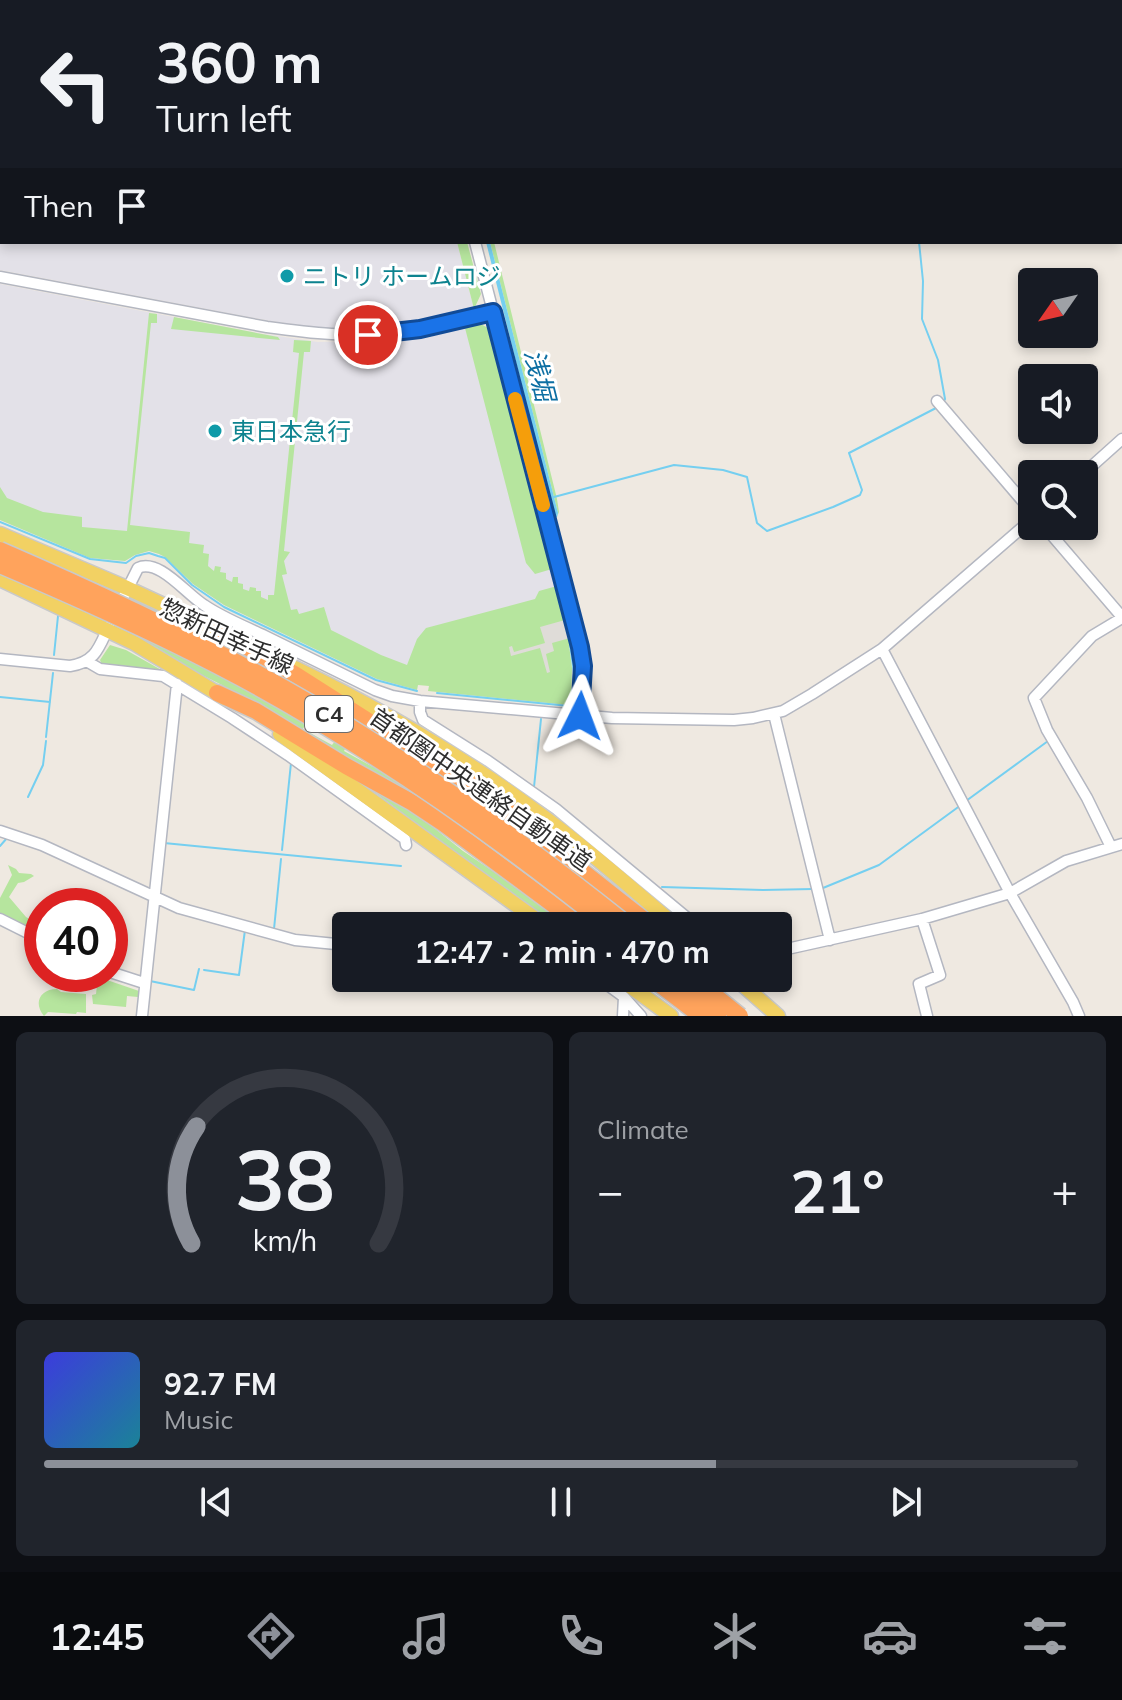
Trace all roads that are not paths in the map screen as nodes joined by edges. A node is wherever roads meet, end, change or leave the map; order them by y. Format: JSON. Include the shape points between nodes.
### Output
{"nodes":[{"id":1,"x":476,"y":244,"type":"edge"},
{"id":2,"x":0,"y":277,"type":"edge"},
{"id":3,"x":493,"y":312,"type":"junction"},
{"id":4,"x":937,"y":401,"type":"dead end"},
{"id":5,"x":1122,"y":439,"type":"edge"},
{"id":6,"x":1098,"y":461,"type":"edge"},
{"id":7,"x":1018,"y":496,"type":"edge"},
{"id":8,"x":1018,"y":531,"type":"edge"},
{"id":9,"x":0,"y":534,"type":"edge"},
{"id":10,"x":1056,"y":540,"type":"edge"},
{"id":11,"x":17,"y":541,"type":"junction"},
{"id":12,"x":0,"y":548,"type":"edge"},
{"id":13,"x":0,"y":565,"type":"edge"},
{"id":14,"x":0,"y":572,"type":"edge"},
{"id":15,"x":0,"y":579,"type":"edge"},
{"id":16,"x":127,"y":588,"type":"junction"},
{"id":17,"x":28,"y":591,"type":"junction"},
{"id":18,"x":1122,"y":618,"type":"edge"},
{"id":19,"x":108,"y":629,"type":"junction"},
{"id":20,"x":219,"y":631,"type":"junction"},
{"id":21,"x":882,"y":649,"type":"junction"},
{"id":22,"x":0,"y":659,"type":"edge"},
{"id":23,"x":88,"y":662,"type":"junction"},
{"id":24,"x":177,"y":684,"type":"junction"},
{"id":25,"x":217,"y":693,"type":"junction"},
{"id":26,"x":420,"y":701,"type":"junction"},
{"id":27,"x":774,"y":714,"type":"junction"},
{"id":28,"x":580,"y":716,"type":"junction"},
{"id":29,"x":0,"y":831,"type":"edge"},
{"id":30,"x":406,"y":845,"type":"dead end"},
{"id":31,"x":1116,"y":846,"type":"edge"},
{"id":32,"x":1010,"y":893,"type":"junction"},
{"id":33,"x":155,"y":897,"type":"junction"},
{"id":34,"x":526,"y":912,"type":"edge"},
{"id":35,"x":563,"y":912,"type":"edge"},
{"id":36,"x":589,"y":912,"type":"edge"},
{"id":37,"x":611,"y":912,"type":"edge"},
{"id":38,"x":635,"y":912,"type":"edge"},
{"id":39,"x":659,"y":912,"type":"edge"},
{"id":40,"x":680,"y":912,"type":"edge"},
{"id":41,"x":0,"y":919,"type":"edge"},
{"id":42,"x":922,"y":919,"type":"junction"},
{"id":43,"x":24,"y":931,"type":"edge"},
{"id":44,"x":830,"y":940,"type":"junction"},
{"id":45,"x":332,"y":944,"type":"edge"},
{"id":46,"x":792,"y":948,"type":"edge"},
{"id":47,"x":128,"y":978,"type":"edge"},
{"id":48,"x":144,"y":983,"type":"junction"},
{"id":49,"x":617,"y":992,"type":"edge"},
{"id":50,"x":638,"y":992,"type":"edge"},
{"id":51,"x":669,"y":992,"type":"edge"},
{"id":52,"x":689,"y":992,"type":"edge"},
{"id":53,"x":710,"y":992,"type":"edge"},
{"id":54,"x":713,"y":992,"type":"edge"},
{"id":55,"x":725,"y":992,"type":"edge"},
{"id":56,"x":751,"y":992,"type":"edge"},
{"id":57,"x":624,"y":997,"type":"junction"},
{"id":58,"x":142,"y":1016,"type":"edge"},
{"id":59,"x":623,"y":1016,"type":"edge"},
{"id":60,"x":641,"y":1016,"type":"edge"},
{"id":61,"x":671,"y":1016,"type":"edge"},
{"id":62,"x":693,"y":1016,"type":"edge"},
{"id":63,"x":701,"y":1016,"type":"edge"},
{"id":64,"x":718,"y":1016,"type":"edge"},
{"id":65,"x":740,"y":1016,"type":"edge"},
{"id":66,"x":752,"y":1016,"type":"edge"},
{"id":67,"x":778,"y":1016,"type":"edge"},
{"id":68,"x":927,"y":1016,"type":"edge"},
{"id":69,"x":1079,"y":1016,"type":"edge"}],
"edges":[{"from":1,"to":3,"type":"street"},
{"from":2,"to":3,"type":"street","via":[[301,332],[368,335]]},
{"from":3,"to":28,"type":"street","via":[[580,647]]},
{"from":4,"to":7,"type":"street"},
{"from":5,"to":6,"type":"street"},
{"from":8,"to":21,"type":"street"},
{"from":9,"to":11,"type":"main road","name":"惣新田幸手線"},
{"from":10,"to":18,"type":"street"},
{"from":11,"to":12,"type":"main road"},
{"from":11,"to":16,"type":"main road","name":"惣新田幸手線"},
{"from":12,"to":37,"type":"highway","name":"首都圏中央連絡自動車道","number":"C4","bridge":true,"via":[[141,613],[286,689],[473,808]]},
{"from":13,"to":36,"type":"highway","name":"首都圏中央連絡自動車道","number":"C4","bridge":true,"via":[[155,634],[344,738],[473,824]]},
{"from":14,"to":17,"type":"main road"},
{"from":15,"to":17,"type":"main road","name":"惣新田幸手線"},
{"from":16,"to":19,"type":"street"},
{"from":16,"to":20,"type":"main road","name":"惣新田幸手線"},
{"from":16,"to":26,"type":"street","via":[[138,568],[158,568],[217,613],[375,690]]},
{"from":17,"to":19,"type":"main road","name":"惣新田幸手線"},
{"from":18,"to":31,"type":"street","via":[[1092,636],[1034,698],[1047,730]]},
{"from":19,"to":23,"type":"street"},
{"from":19,"to":25,"type":"main road","name":"惣新田幸手線"},
{"from":20,"to":38,"type":"highway","via":[[466,781]]},
{"from":20,"to":39,"type":"main road","name":"惣新田幸手線","via":[[357,698],[467,763],[533,808]]},
{"from":21,"to":27,"type":"street"},
{"from":21,"to":32,"type":"street"},
{"from":22,"to":23,"type":"street","via":[[70,666]]},
{"from":23,"to":24,"type":"street","via":[[100,669],[163,676]]},
{"from":24,"to":30,"type":"street","via":[[312,772],[405,839]]},
{"from":24,"to":33,"type":"street"},
{"from":25,"to":34,"type":"main road","name":"惣新田幸手線"},
{"from":25,"to":35,"type":"highway","via":[[413,803]]},
{"from":26,"to":28,"type":"street"},
{"from":26,"to":40,"type":"street","via":[[423,720],[556,809]]},
{"from":27,"to":28,"type":"street","via":[[734,720]]},
{"from":27,"to":44,"type":"street"},
{"from":29,"to":33,"type":"street"},
{"from":31,"to":32,"type":"street","via":[[1066,861]]},
{"from":32,"to":42,"type":"street"},
{"from":32,"to":69,"type":"street"},
{"from":33,"to":45,"type":"street","via":[[295,940]]},
{"from":33,"to":48,"type":"street"},
{"from":41,"to":43,"type":"street"},
{"from":42,"to":44,"type":"street"},
{"from":42,"to":68,"type":"street","via":[[940,975],[919,984]]},
{"from":44,"to":46,"type":"street"},
{"from":47,"to":48,"type":"street"},
{"from":48,"to":58,"type":"street"},
{"from":49,"to":57,"type":"street"},
{"from":50,"to":61,"type":"main road"},
{"from":51,"to":63,"type":"highway","bridge":true},
{"from":52,"to":64,"type":"highway","bridge":true},
{"from":53,"to":65,"type":"highway","bridge":true},
{"from":54,"to":62,"type":"street"},
{"from":55,"to":66,"type":"highway"},
{"from":56,"to":67,"type":"main road"},
{"from":57,"to":59,"type":"street"},
{"from":57,"to":60,"type":"street"}]}
